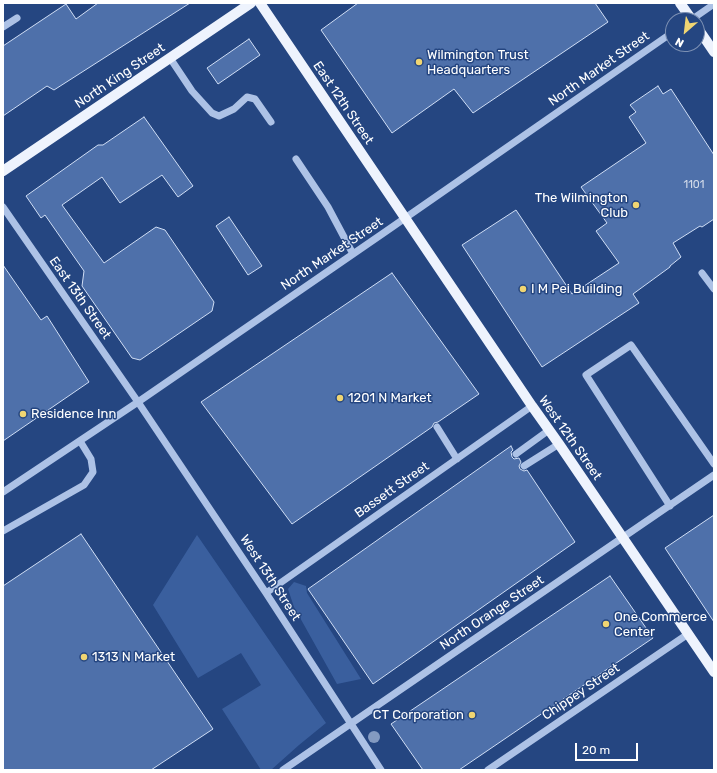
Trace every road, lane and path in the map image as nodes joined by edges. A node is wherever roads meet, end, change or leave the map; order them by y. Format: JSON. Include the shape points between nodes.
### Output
{"nodes":[{"id":1,"x":251,"y":3,"type":"edge"},
{"id":2,"x":260,"y":3,"type":"edge"},
{"id":3,"x":680,"y":3,"type":"edge"},
{"id":4,"x":714,"y":4,"type":"edge"},
{"id":5,"x":686,"y":12,"type":"edge"},
{"id":6,"x":705,"y":12,"type":"edge"},
{"id":7,"x":17,"y":18,"type":"dead end"},
{"id":8,"x":3,"y":27,"type":"edge"},
{"id":9,"x":665,"y":38,"type":"edge"},
{"id":10,"x":705,"y":39,"type":"edge"},
{"id":11,"x":714,"y":52,"type":"edge"},
{"id":12,"x":170,"y":58,"type":"junction"},
{"id":13,"x":271,"y":122,"type":"dead end"},
{"id":14,"x":296,"y":159,"type":"dead end"},
{"id":15,"x":3,"y":171,"type":"edge"},
{"id":16,"x":3,"y":207,"type":"edge"},
{"id":17,"x":406,"y":218,"type":"junction"},
{"id":18,"x":353,"y":254,"type":"junction"},
{"id":19,"x":702,"y":273,"type":"dead end"},
{"id":20,"x":714,"y":289,"type":"edge"},
{"id":21,"x":138,"y":402,"type":"junction"},
{"id":22,"x":532,"y":406,"type":"junction"},
{"id":23,"x":437,"y":427,"type":"dead end"},
{"id":24,"x":550,"y":430,"type":"junction"},
{"id":25,"x":80,"y":440,"type":"junction"},
{"id":26,"x":559,"y":444,"type":"junction"},
{"id":27,"x":516,"y":454,"type":"dead end"},
{"id":28,"x":457,"y":459,"type":"junction"},
{"id":29,"x":714,"y":464,"type":"edge"},
{"id":30,"x":524,"y":466,"type":"dead end"},
{"id":31,"x":714,"y":475,"type":"edge"},
{"id":32,"x":3,"y":492,"type":"edge"},
{"id":33,"x":670,"y":506,"type":"junction"},
{"id":34,"x":3,"y":531,"type":"edge"},
{"id":35,"x":622,"y":537,"type":"junction"},
{"id":36,"x":266,"y":593,"type":"junction"},
{"id":37,"x":688,"y":634,"type":"junction"},
{"id":38,"x":714,"y":672,"type":"edge"},
{"id":39,"x":351,"y":724,"type":"junction"},
{"id":40,"x":283,"y":770,"type":"edge"},
{"id":41,"x":381,"y":770,"type":"edge"},
{"id":42,"x":488,"y":770,"type":"edge"}],
"edges":[{"from":1,"to":12,"type":"main road","name":"North King Street"},
{"from":2,"to":17,"type":"main road","name":"East 12th Street"},
{"from":3,"to":5,"type":"main road"},
{"from":4,"to":6,"type":"street"},
{"from":7,"to":8,"type":"street"},
{"from":9,"to":17,"type":"street","name":"North Market Street"},
{"from":10,"to":11,"type":"main road"},
{"from":12,"to":13,"type":"street","via":[[192,91],[212,113],[219,116],[234,109],[247,97],[255,99]]},
{"from":12,"to":15,"type":"main road","name":"North King Street"},
{"from":14,"to":18,"type":"street","via":[[328,207]]},
{"from":16,"to":21,"type":"street","name":"East 13th Street"},
{"from":17,"to":18,"type":"street","name":"North Market Street"},
{"from":17,"to":22,"type":"main road","name":"West 12th Street"},
{"from":18,"to":21,"type":"street","name":"North Market Street"},
{"from":19,"to":20,"type":"street"},
{"from":21,"to":25,"type":"street","name":"North Market Street"},
{"from":21,"to":36,"type":"street","name":"West 13th Street"},
{"from":22,"to":24,"type":"main road","name":"West 12th Street"},
{"from":22,"to":28,"type":"street","name":"Bassett Street"},
{"from":23,"to":28,"type":"street"},
{"from":24,"to":26,"type":"main road","name":"West 12th Street"},
{"from":24,"to":27,"type":"street"},
{"from":25,"to":32,"type":"street","name":"North Market Street"},
{"from":25,"to":34,"type":"street","via":[[91,459],[93,472],[84,485]]},
{"from":26,"to":30,"type":"street"},
{"from":26,"to":35,"type":"main road","name":"West 12th Street"},
{"from":28,"to":36,"type":"street","name":"Bassett Street"},
{"from":29,"to":33,"type":"street","via":[[631,345],[586,375]]},
{"from":31,"to":33,"type":"street","name":"North Orange Street"},
{"from":33,"to":35,"type":"street","name":"North Orange Street"},
{"from":35,"to":37,"type":"main road","name":"West 12th Street"},
{"from":35,"to":39,"type":"street","name":"North Orange Street"},
{"from":36,"to":39,"type":"street","name":"West 13th Street"},
{"from":37,"to":38,"type":"main road","name":"West 12th Street"},
{"from":37,"to":42,"type":"street","name":"Chippey Street"},
{"from":39,"to":40,"type":"street","name":"North Orange Street"},
{"from":39,"to":41,"type":"street","name":"West 13th Street"}]}
